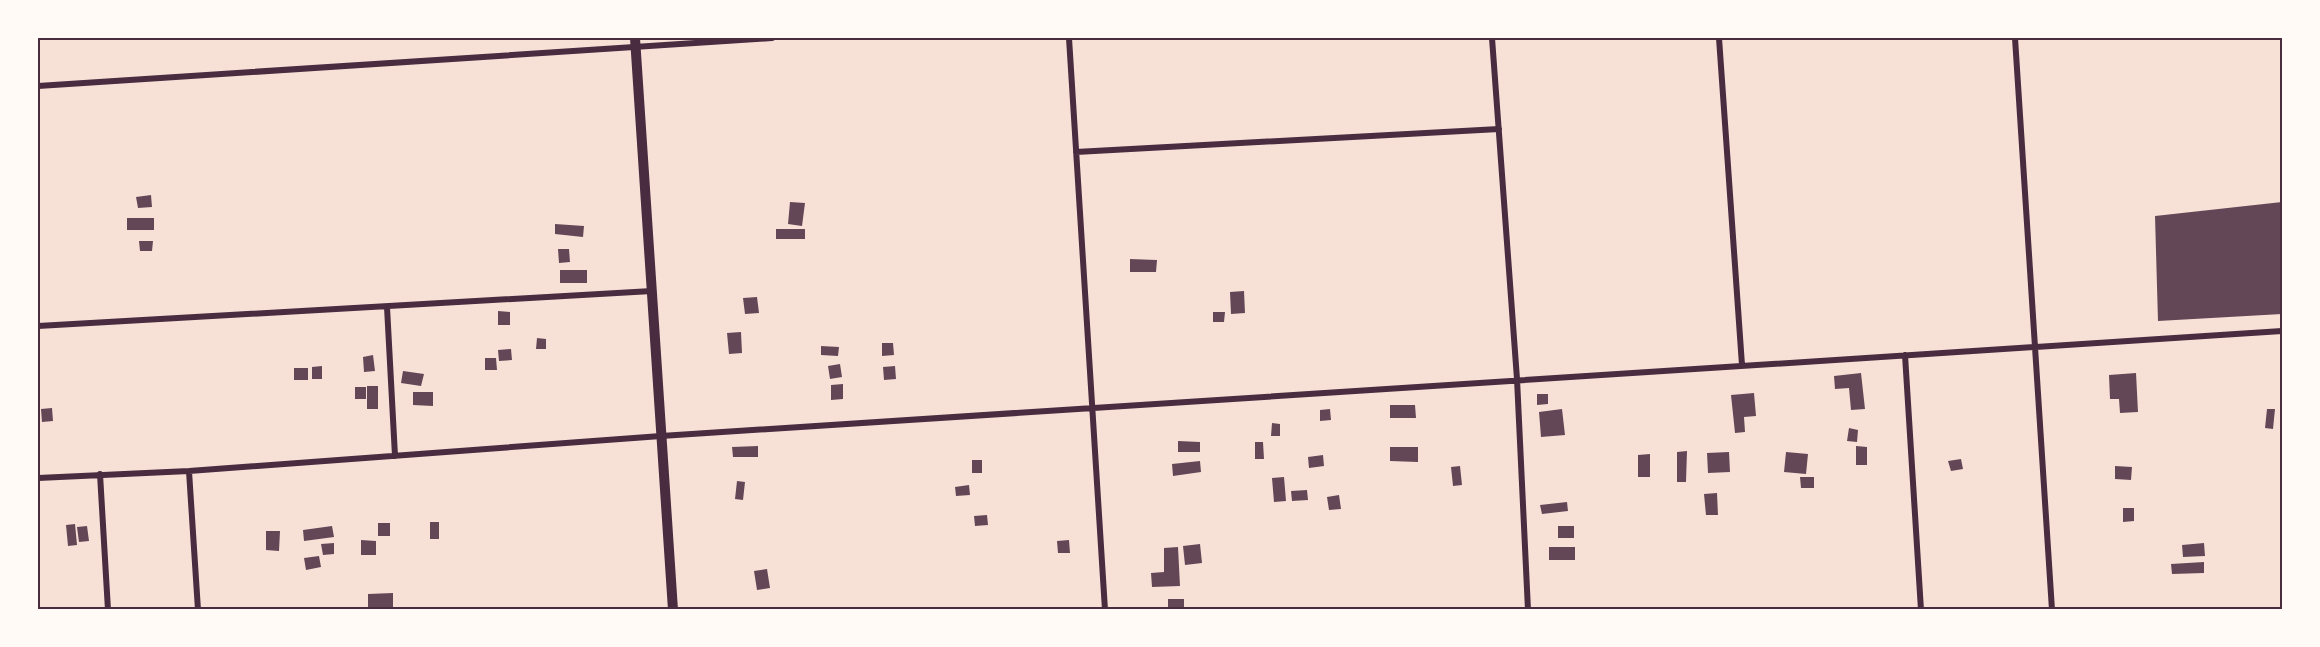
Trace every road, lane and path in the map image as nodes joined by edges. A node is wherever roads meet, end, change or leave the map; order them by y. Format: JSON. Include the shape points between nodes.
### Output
{"nodes":[{"id":1,"x":772,"y":38,"type":"edge"},
{"id":2,"x":1069,"y":38,"type":"edge"},
{"id":3,"x":1492,"y":38,"type":"edge"},
{"id":4,"x":1719,"y":38,"type":"edge"},
{"id":5,"x":2015,"y":38,"type":"edge"},
{"id":6,"x":635,"y":42,"type":"edge"},
{"id":7,"x":38,"y":86,"type":"edge"},
{"id":8,"x":1498,"y":129,"type":"junction"},
{"id":9,"x":1076,"y":152,"type":"junction"},
{"id":10,"x":652,"y":291,"type":"junction"},
{"id":11,"x":387,"y":307,"type":"junction"},
{"id":12,"x":38,"y":326,"type":"edge"},
{"id":13,"x":2283,"y":331,"type":"edge"},
{"id":14,"x":2035,"y":347,"type":"junction"},
{"id":15,"x":1905,"y":355,"type":"junction"},
{"id":16,"x":1742,"y":365,"type":"junction"},
{"id":17,"x":1517,"y":379,"type":"junction"},
{"id":18,"x":1092,"y":409,"type":"junction"},
{"id":19,"x":661,"y":436,"type":"junction"},
{"id":20,"x":395,"y":456,"type":"junction"},
{"id":21,"x":189,"y":471,"type":"junction"},
{"id":22,"x":100,"y":474,"type":"junction"},
{"id":23,"x":38,"y":478,"type":"edge"},
{"id":24,"x":108,"y":609,"type":"edge"},
{"id":25,"x":198,"y":609,"type":"edge"},
{"id":26,"x":673,"y":609,"type":"edge"},
{"id":27,"x":1105,"y":609,"type":"edge"},
{"id":28,"x":1528,"y":609,"type":"edge"},
{"id":29,"x":1921,"y":609,"type":"edge"},
{"id":30,"x":2052,"y":609,"type":"edge"}],
"edges":[{"from":1,"to":6,"type":"street"},
{"from":2,"to":9,"type":"street"},
{"from":3,"to":8,"type":"street"},
{"from":4,"to":16,"type":"street"},
{"from":5,"to":14,"type":"street"},
{"from":6,"to":7,"type":"street"},
{"from":6,"to":10,"type":"street"},
{"from":8,"to":9,"type":"street"},
{"from":8,"to":17,"type":"street"},
{"from":9,"to":18,"type":"street"},
{"from":10,"to":11,"type":"street"},
{"from":10,"to":19,"type":"street"},
{"from":11,"to":12,"type":"street"},
{"from":11,"to":20,"type":"street"},
{"from":13,"to":14,"type":"street"},
{"from":14,"to":15,"type":"street"},
{"from":14,"to":30,"type":"street"},
{"from":15,"to":16,"type":"street"},
{"from":15,"to":29,"type":"street"},
{"from":16,"to":17,"type":"street"},
{"from":17,"to":18,"type":"street"},
{"from":17,"to":28,"type":"street"},
{"from":18,"to":19,"type":"street"},
{"from":18,"to":27,"type":"street"},
{"from":19,"to":20,"type":"street"},
{"from":19,"to":26,"type":"street"},
{"from":20,"to":21,"type":"street"},
{"from":21,"to":22,"type":"street"},
{"from":21,"to":25,"type":"street"},
{"from":22,"to":23,"type":"street"},
{"from":22,"to":24,"type":"street"}]}
